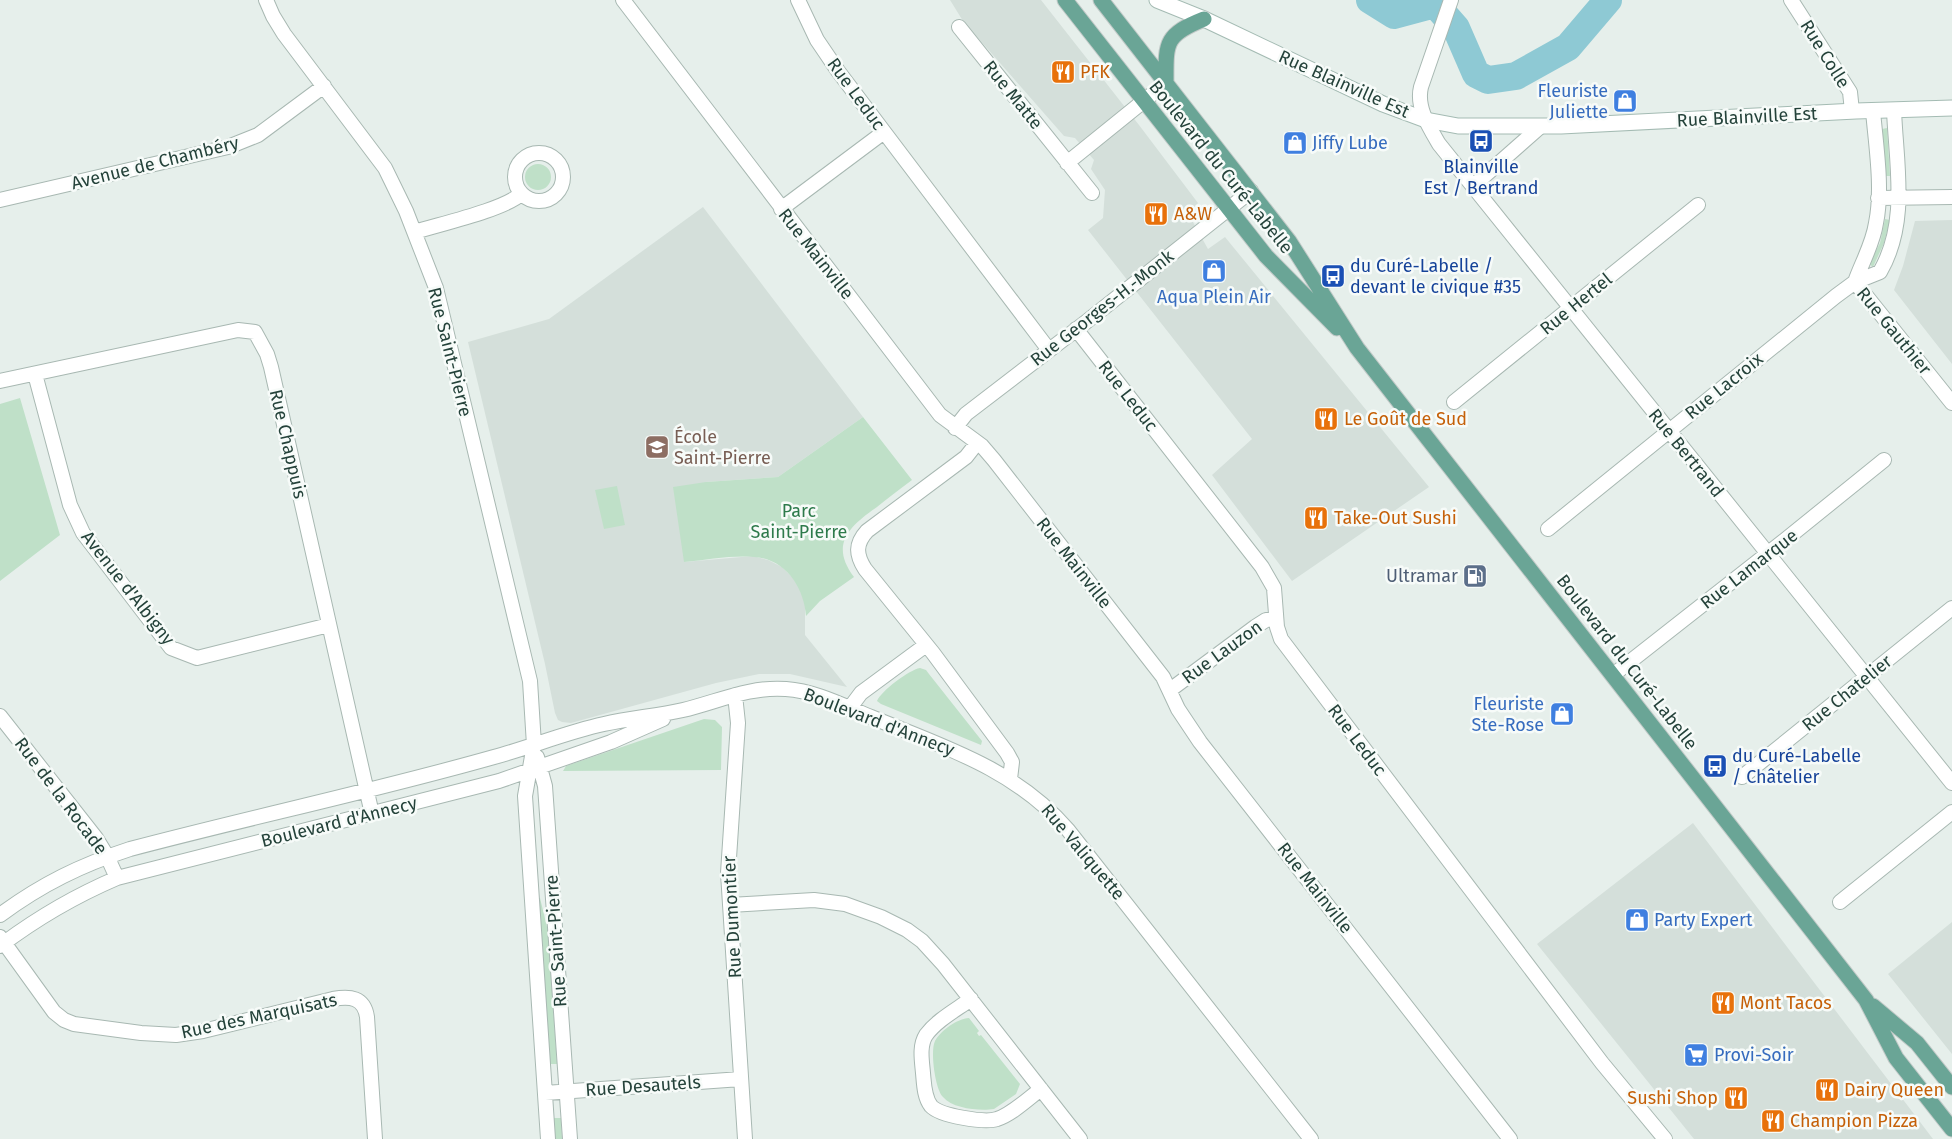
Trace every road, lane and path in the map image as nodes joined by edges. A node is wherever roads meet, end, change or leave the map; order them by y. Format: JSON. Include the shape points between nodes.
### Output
{"nodes":[{"id":1,"x":266,"y":0,"type":"edge"},
{"id":2,"x":623,"y":0,"type":"edge"},
{"id":3,"x":798,"y":0,"type":"edge"},
{"id":4,"x":1065,"y":0,"type":"edge"},
{"id":5,"x":1101,"y":0,"type":"edge"},
{"id":6,"x":1157,"y":0,"type":"edge"},
{"id":7,"x":1791,"y":0,"type":"edge"},
{"id":8,"x":1451,"y":2,"type":"edge"},
{"id":9,"x":1204,"y":19,"type":"junction"},
{"id":10,"x":959,"y":27,"type":"dead end"},
{"id":11,"x":1166,"y":83,"type":"junction"},
{"id":12,"x":324,"y":86,"type":"junction"},
{"id":13,"x":1144,"y":101,"type":"junction"},
{"id":14,"x":1952,"y":108,"type":"edge"},
{"id":15,"x":1873,"y":110,"type":"junction"},
{"id":16,"x":1894,"y":110,"type":"junction"},
{"id":17,"x":1852,"y":112,"type":"junction"},
{"id":18,"x":1426,"y":120,"type":"junction"},
{"id":19,"x":1541,"y":126,"type":"junction"},
{"id":20,"x":884,"y":132,"type":"junction"},
{"id":21,"x":1067,"y":163,"type":"junction"},
{"id":22,"x":1473,"y":186,"type":"junction"},
{"id":23,"x":1250,"y":191,"type":"junction"},
{"id":24,"x":1092,"y":193,"type":"dead end"},
{"id":25,"x":521,"y":194,"type":"dead end"},
{"id":26,"x":1952,"y":197,"type":"edge"},
{"id":27,"x":1878,"y":198,"type":"junction"},
{"id":28,"x":1899,"y":198,"type":"junction"},
{"id":29,"x":0,"y":200,"type":"edge"},
{"id":30,"x":1698,"y":205,"type":"dead end"},
{"id":31,"x":1229,"y":208,"type":"junction"},
{"id":32,"x":781,"y":209,"type":"junction"},
{"id":33,"x":415,"y":232,"type":"junction"},
{"id":34,"x":1855,"y":282,"type":"junction"},
{"id":35,"x":1571,"y":308,"type":"junction"},
{"id":36,"x":1076,"y":329,"type":"junction"},
{"id":37,"x":1357,"y":348,"type":"junction"},
{"id":38,"x":1049,"y":350,"type":"junction"},
{"id":39,"x":35,"y":374,"type":"junction"},
{"id":40,"x":0,"y":382,"type":"edge"},
{"id":41,"x":1454,"y":402,"type":"dead end"},
{"id":42,"x":1952,"y":403,"type":"edge"},
{"id":43,"x":955,"y":428,"type":"junction"},
{"id":44,"x":1668,"y":430,"type":"junction"},
{"id":45,"x":977,"y":444,"type":"junction"},
{"id":46,"x":1884,"y":460,"type":"dead end"},
{"id":47,"x":1548,"y":529,"type":"dead end"},
{"id":48,"x":1767,"y":554,"type":"junction"},
{"id":49,"x":1952,"y":608,"type":"edge"},
{"id":50,"x":1276,"y":618,"type":"junction"},
{"id":51,"x":329,"y":625,"type":"junction"},
{"id":52,"x":926,"y":644,"type":"junction"},
{"id":53,"x":1613,"y":675,"type":"junction"},
{"id":54,"x":1866,"y":677,"type":"junction"},
{"id":55,"x":1170,"y":690,"type":"junction"},
{"id":56,"x":735,"y":695,"type":"junction"},
{"id":57,"x":850,"y":709,"type":"junction"},
{"id":58,"x":685,"y":710,"type":"junction"},
{"id":59,"x":0,"y":716,"type":"edge"},
{"id":60,"x":534,"y":745,"type":"junction"},
{"id":61,"x":535,"y":768,"type":"junction"},
{"id":62,"x":1742,"y":777,"type":"dead end"},
{"id":63,"x":1010,"y":779,"type":"junction"},
{"id":64,"x":1952,"y":783,"type":"edge"},
{"id":65,"x":366,"y":790,"type":"junction"},
{"id":66,"x":1952,"y":812,"type":"edge"},
{"id":67,"x":372,"y":814,"type":"junction"},
{"id":68,"x":107,"y":856,"type":"junction"},
{"id":69,"x":117,"y":878,"type":"junction"},
{"id":70,"x":1840,"y":902,"type":"dead end"},
{"id":71,"x":730,"y":905,"type":"junction"},
{"id":72,"x":0,"y":915,"type":"edge"},
{"id":73,"x":1,"y":942,"type":"edge"},
{"id":74,"x":970,"y":999,"type":"junction"},
{"id":75,"x":1866,"y":1000,"type":"junction"},
{"id":76,"x":742,"y":1079,"type":"junction"},
{"id":77,"x":1952,"y":1087,"type":"edge"},
{"id":78,"x":1041,"y":1089,"type":"junction"},
{"id":79,"x":567,"y":1091,"type":"junction"},
{"id":80,"x":545,"y":1093,"type":"junction"},
{"id":81,"x":1952,"y":1129,"type":"edge"},
{"id":82,"x":375,"y":1139,"type":"edge"},
{"id":83,"x":548,"y":1139,"type":"edge"},
{"id":84,"x":570,"y":1139,"type":"edge"},
{"id":85,"x":745,"y":1139,"type":"edge"},
{"id":86,"x":1080,"y":1139,"type":"edge"},
{"id":87,"x":1311,"y":1139,"type":"edge"},
{"id":88,"x":1510,"y":1139,"type":"edge"},
{"id":89,"x":1664,"y":1139,"type":"edge"}],
"edges":[{"from":1,"to":12,"type":"street","name":"Rue Saint-Pierre","via":[[279,26]]},
{"from":2,"to":32,"type":"street","name":"Rue Mainville"},
{"from":3,"to":20,"type":"street","name":"Rue Leduc","via":[[827,56]]},
{"from":4,"to":13,"type":"main road","name":"Boulevard du Curé-Labelle"},
{"from":5,"to":11,"type":"main road","name":"Boulevard du Curé-Labelle"},
{"from":6,"to":9,"type":"street","name":"Rue Blainville Est"},
{"from":7,"to":17,"type":"street","name":"Rue Colle","via":[[1850,92]]},
{"from":8,"to":18,"type":"street","name":"Rue Bertrand","via":[[1420,93]]},
{"from":9,"to":11,"type":"main road","via":[[1182,28],[1170,40],[1166,52]]},
{"from":9,"to":18,"type":"street","name":"Rue Blainville Est","via":[[1369,98]]},
{"from":10,"to":21,"type":"street","name":"Rue Matte"},
{"from":11,"to":13,"type":"street"},
{"from":11,"to":23,"type":"main road","name":"Boulevard du Curé-Labelle"},
{"from":12,"to":29,"type":"street","name":"Avenue de Chambéry","via":[[258,135],[228,147]]},
{"from":12,"to":33,"type":"street","name":"Rue Saint-Pierre","via":[[381,160]]},
{"from":13,"to":21,"type":"street"},
{"from":13,"to":31,"type":"main road","name":"Boulevard du Curé-Labelle"},
{"from":14,"to":16,"type":"street","name":"Rue Blainville Est"},
{"from":15,"to":16,"type":"street","name":"Rue Blainville Est"},
{"from":15,"to":17,"type":"street","name":"Rue Blainville Est"},
{"from":15,"to":27,"type":"street"},
{"from":16,"to":28,"type":"street","name":"Rue Lacroix"},
{"from":17,"to":19,"type":"street","name":"Rue Blainville Est"},
{"from":18,"to":19,"type":"street","name":"Rue Blainville Est","via":[[1465,127]]},
{"from":18,"to":22,"type":"street","name":"Rue Bertrand","via":[[1439,144]]},
{"from":19,"to":22,"type":"street"},
{"from":20,"to":32,"type":"street"},
{"from":20,"to":38,"type":"street","name":"Rue Leduc"},
{"from":21,"to":24,"type":"street","name":"Rue Matte"},
{"from":22,"to":35,"type":"street","name":"Rue Bertrand"},
{"from":23,"to":31,"type":"street","name":"Rue Georges-H.-Monk"},
{"from":23,"to":37,"type":"main road","name":"Boulevard du Curé-Labelle","via":[[1288,241]]},
{"from":25,"to":33,"type":"street","via":[[499,206]]},
{"from":26,"to":28,"type":"street"},
{"from":27,"to":28,"type":"street"},
{"from":27,"to":34,"type":"street","via":[[1874,233]]},
{"from":28,"to":34,"type":"street","name":"Rue Lacroix","via":[[1895,234],[1880,272]]},
{"from":30,"to":35,"type":"street","name":"Rue Hertel"},
{"from":31,"to":36,"type":"street","name":"Rue Georges-H.-Monk"},
{"from":31,"to":37,"type":"main road","name":"Boulevard du Curé-Labelle","via":[[1266,256]]},
{"from":32,"to":43,"type":"street","name":"Rue Mainville","via":[[940,415]]},
{"from":33,"to":60,"type":"street","name":"Rue Saint-Pierre","via":[[440,300],[529,676]]},
{"from":34,"to":42,"type":"street","name":"Rue Gauthier"},
{"from":34,"to":44,"type":"street","name":"Rue Lacroix"},
{"from":35,"to":41,"type":"street","name":"Rue Hertel"},
{"from":35,"to":44,"type":"street","name":"Rue Bertrand"},
{"from":36,"to":38,"type":"street","name":"Rue Georges-H.-Monk"},
{"from":36,"to":50,"type":"street","name":"Rue Leduc","via":[[1262,567],[1274,588]]},
{"from":37,"to":53,"type":"main road","name":"Boulevard du Curé-Labelle"},
{"from":38,"to":43,"type":"street","name":"Rue Georges-H.-Monk","via":[[966,414]]},
{"from":39,"to":40,"type":"street","name":"Rue Chappuis"},
{"from":39,"to":51,"type":"street","name":"Avenue d'Albigny","via":[[70,505],[83,533],[170,648],[197,658]]},
{"from":39,"to":51,"type":"street","name":"Rue Chappuis","via":[[238,330],[255,332],[268,354]]},
{"from":43,"to":45,"type":"street","name":"Rue Mainville"},
{"from":44,"to":47,"type":"street","name":"Rue Lacroix"},
{"from":44,"to":48,"type":"street","name":"Rue Bertrand"},
{"from":45,"to":52,"type":"street","via":[[966,456],[867,531],[858,545],[858,555],[866,569]]},
{"from":45,"to":55,"type":"street","name":"Rue Mainville","via":[[994,460]]},
{"from":46,"to":48,"type":"street","name":"Rue Lamarque"},
{"from":48,"to":53,"type":"street","name":"Rue Lamarque"},
{"from":48,"to":54,"type":"street","name":"Rue Bertrand"},
{"from":49,"to":54,"type":"street","name":"Rue Chatelier"},
{"from":50,"to":55,"type":"street","name":"Rue Lauzon","via":[[1255,627]]},
{"from":50,"to":89,"type":"street","name":"Rue Leduc","via":[[1278,634],[1292,654],[1602,1063]]},
{"from":51,"to":65,"type":"street","name":"Rue Chappuis"},
{"from":52,"to":57,"type":"street","via":[[861,692]]},
{"from":52,"to":63,"type":"street","via":[[1007,752],[1012,762]]},
{"from":53,"to":75,"type":"main road","name":"Boulevard du Curé-Labelle"},
{"from":54,"to":62,"type":"street","name":"Rue Chatelier"},
{"from":54,"to":64,"type":"street","name":"Rue Bertrand"},
{"from":55,"to":88,"type":"street","name":"Rue Mainville","via":[[1178,709],[1200,742]]},
{"from":56,"to":57,"type":"street","name":"Boulevard d'Annecy","via":[[768,689],[793,690]]},
{"from":56,"to":58,"type":"street","name":"Boulevard d'Annecy"},
{"from":56,"to":71,"type":"street","name":"Rue Dumontier","via":[[738,723],[728,853]]},
{"from":57,"to":63,"type":"street","name":"Boulevard d'Annecy","via":[[971,758]]},
{"from":58,"to":60,"type":"street","name":"Boulevard d'Annecy","via":[[605,724]]},
{"from":58,"to":61,"type":"street","name":"Boulevard d'Annecy","via":[[611,742]]},
{"from":59,"to":68,"type":"street","name":"Rue de la Rocade","via":[[89,828]]},
{"from":60,"to":61,"type":"street","name":"Rue Saint-Pierre"},
{"from":60,"to":65,"type":"street","name":"Boulevard d'Annecy"},
{"from":61,"to":67,"type":"street","name":"Boulevard d'Annecy","via":[[499,781]]},
{"from":61,"to":79,"type":"street","name":"Rue Saint-Pierre","via":[[545,786]]},
{"from":61,"to":80,"type":"street","name":"Rue Saint-Pierre","via":[[525,796]]},
{"from":63,"to":87,"type":"street","name":"Rue Valiquette","via":[[1040,801],[1064,825]]},
{"from":65,"to":67,"type":"street","name":"Rue Chappuis"},
{"from":65,"to":68,"type":"street","name":"Boulevard d'Annecy"},
{"from":66,"to":70,"type":"street"},
{"from":67,"to":69,"type":"street","name":"Boulevard d'Annecy"},
{"from":68,"to":69,"type":"street","name":"Rue de la Rocade"},
{"from":68,"to":72,"type":"street","name":"Boulevard d'Annecy","via":[[46,884]]},
{"from":69,"to":73,"type":"street","name":"Boulevard d'Annecy","via":[[75,897]]},
{"from":71,"to":74,"type":"street","via":[[814,900],[854,906],[918,937]]},
{"from":71,"to":76,"type":"street","name":"Rue Dumontier"},
{"from":73,"to":82,"type":"street","name":"Rue des Marquisats","via":[[54,1012],[69,1023],[80,1025],[153,1034],[185,1034],[333,999],[356,998],[365,1007],[367,1017]]},
{"from":74,"to":78,"type":"street"},
{"from":74,"to":78,"type":"street","via":[[934,1027],[923,1041],[925,1085],[930,1104],[936,1110],[955,1116],[991,1120],[1004,1116]]},
{"from":75,"to":77,"type":"main road","name":"Boulevard du Curé-Labelle","via":[[1917,1043]]},
{"from":75,"to":81,"type":"main road","name":"Boulevard du Curé-Labelle","via":[[1896,1058]]},
{"from":76,"to":79,"type":"street","name":"Rue Desautels"},
{"from":76,"to":85,"type":"street","name":"Rue Dumontier"},
{"from":78,"to":86,"type":"street"},
{"from":79,"to":80,"type":"street","name":"Rue Desautels"},
{"from":79,"to":84,"type":"street","name":"Rue Saint-Pierre"},
{"from":80,"to":83,"type":"street","name":"Rue Saint-Pierre"}]}
